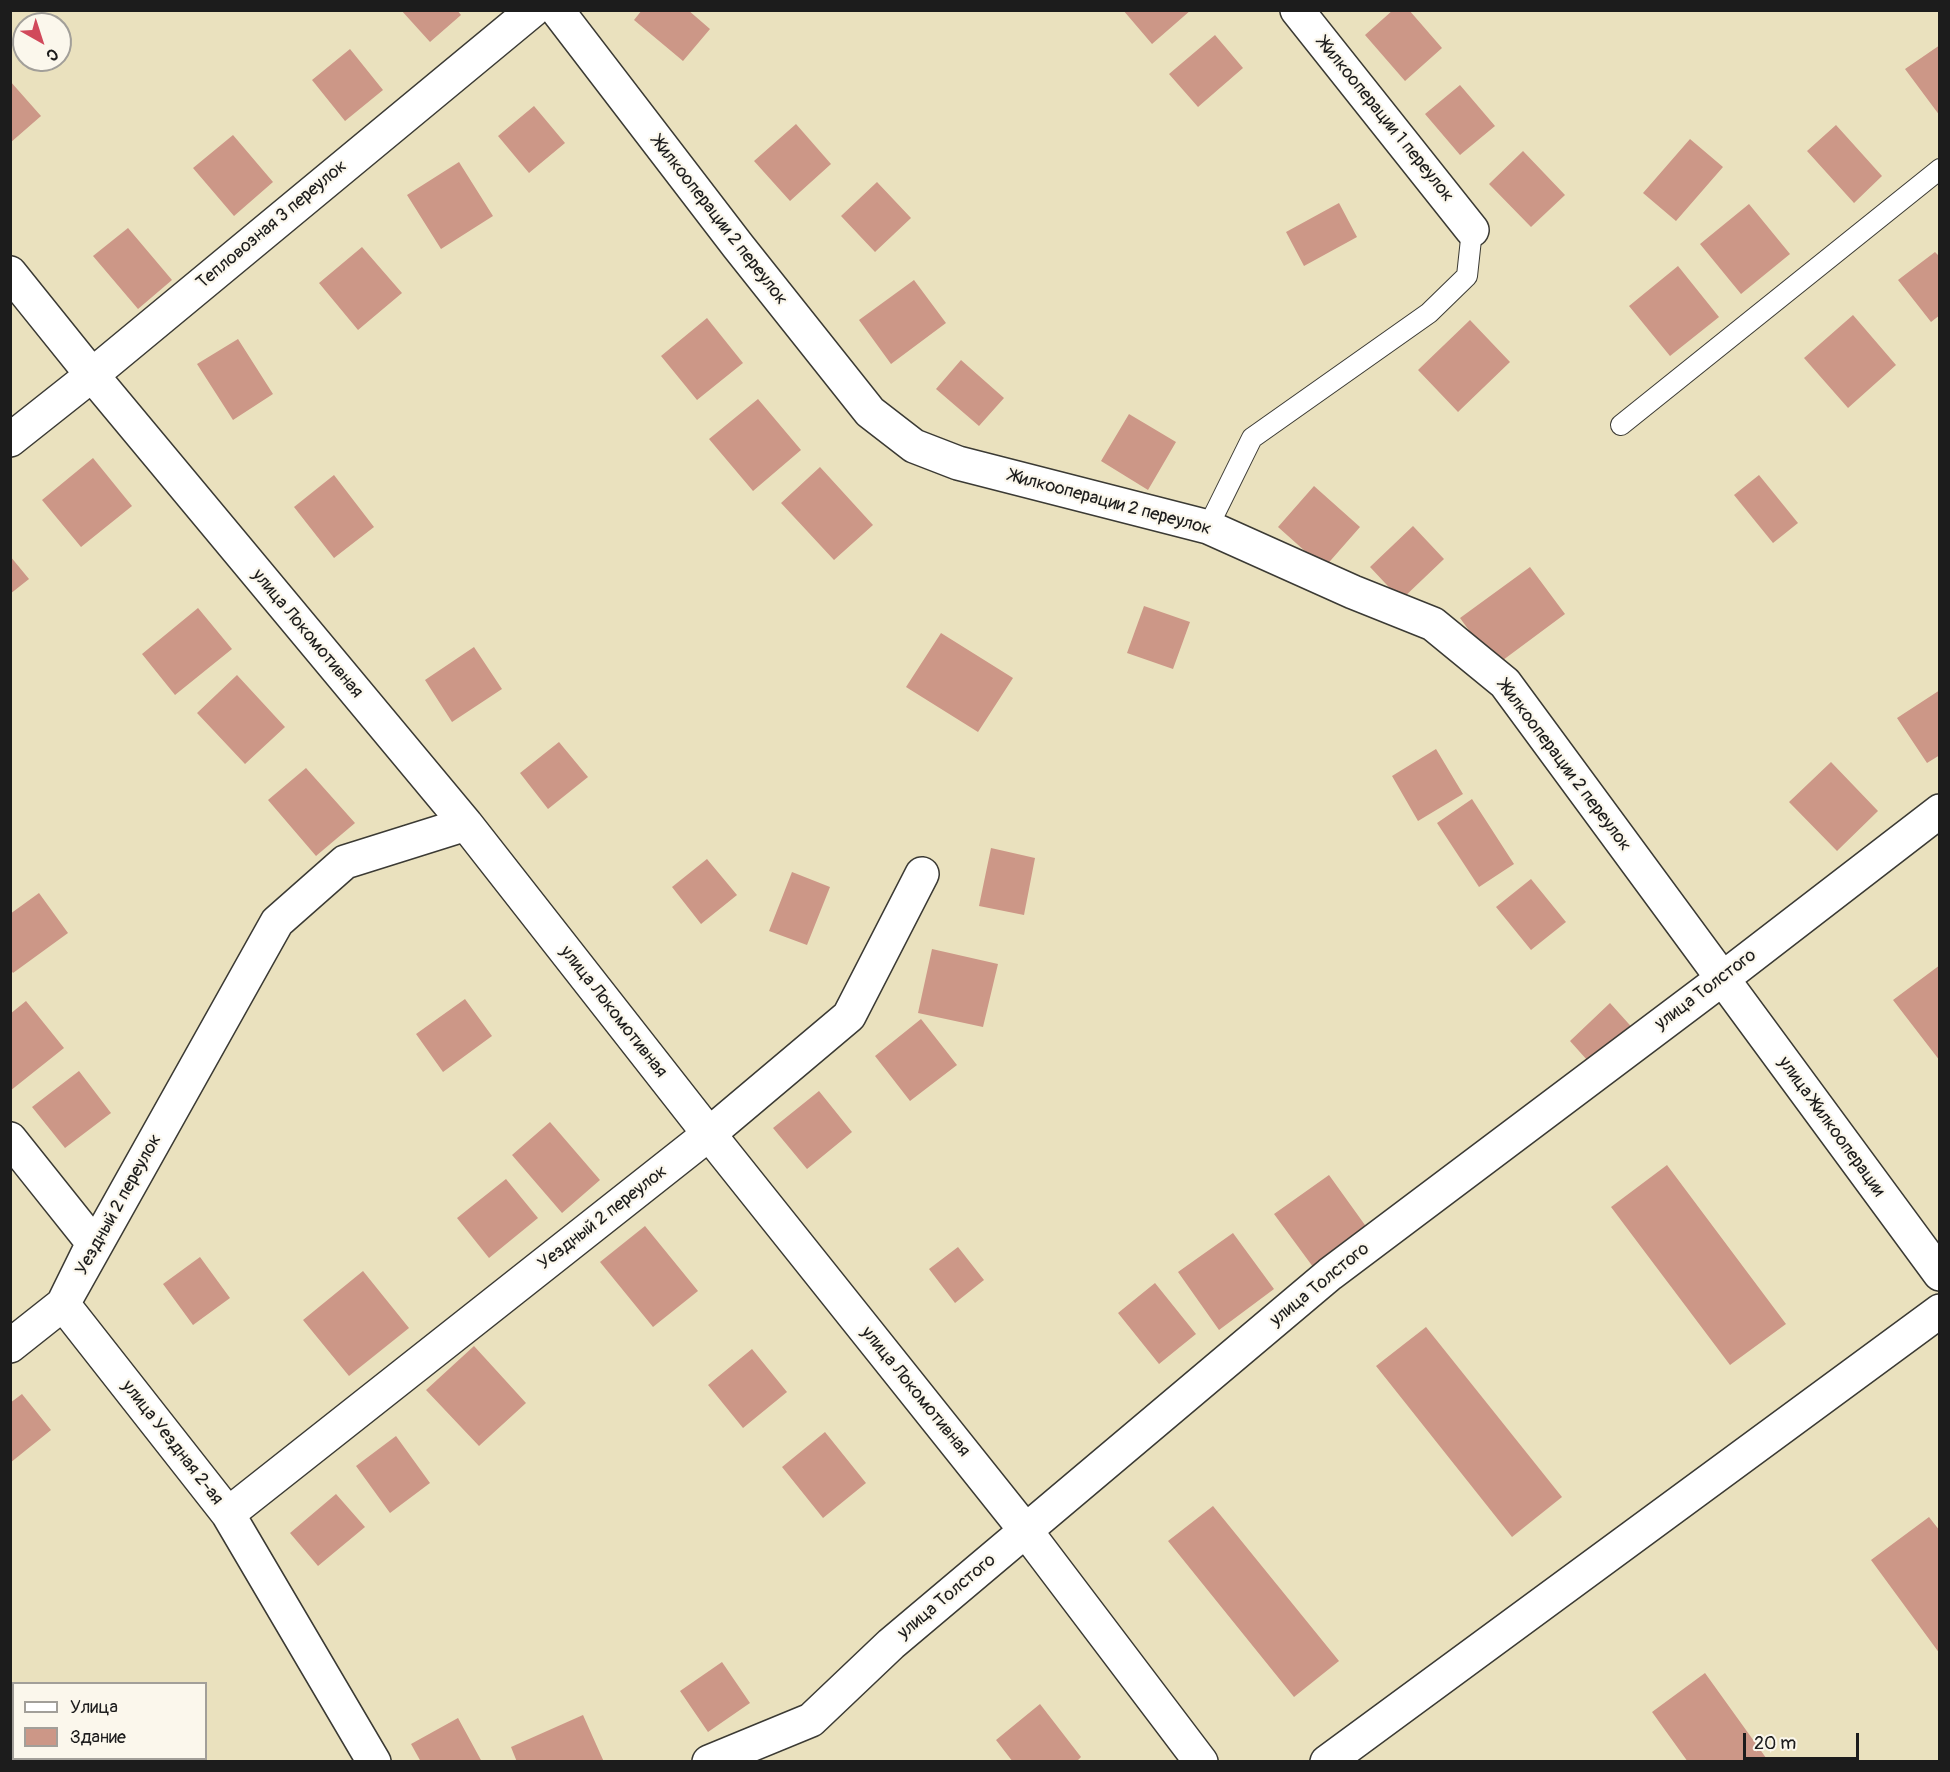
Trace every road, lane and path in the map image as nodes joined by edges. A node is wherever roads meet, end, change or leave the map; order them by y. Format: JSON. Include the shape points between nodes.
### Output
{"nodes":[{"id":1,"x":533,"y":10,"type":"edge"},
{"id":2,"x":557,"y":10,"type":"edge"},
{"id":3,"x":1297,"y":10,"type":"edge"},
{"id":4,"x":1940,"y":169,"type":"edge"},
{"id":5,"x":1472,"y":230,"type":"joint"},
{"id":6,"x":10,"y":273,"type":"edge"},
{"id":7,"x":92,"y":375,"type":"junction"},
{"id":8,"x":1621,"y":425,"type":"dead end"},
{"id":9,"x":10,"y":440,"type":"edge"},
{"id":10,"x":1208,"y":527,"type":"junction"},
{"id":11,"x":1940,"y":811,"type":"edge"},
{"id":12,"x":466,"y":825,"type":"junction"},
{"id":13,"x":922,"y":874,"type":"dead end"},
{"id":14,"x":1722,"y":979,"type":"junction"},
{"id":15,"x":709,"y":1134,"type":"junction"},
{"id":16,"x":10,"y":1139,"type":"edge"},
{"id":17,"x":1940,"y":1274,"type":"edge"},
{"id":18,"x":63,"y":1304,"type":"junction"},
{"id":19,"x":1940,"y":1311,"type":"edge"},
{"id":20,"x":10,"y":1346,"type":"edge"},
{"id":21,"x":228,"y":1514,"type":"junction"},
{"id":22,"x":1026,"y":1531,"type":"junction"},
{"id":23,"x":374,"y":1761,"type":"edge"},
{"id":24,"x":709,"y":1761,"type":"edge"},
{"id":25,"x":1201,"y":1761,"type":"edge"},
{"id":26,"x":1327,"y":1761,"type":"edge"}],
"edges":[{"from":1,"to":7,"type":"street","name":"Тепловозная 3 переулок"},
{"from":2,"to":10,"type":"street","name":"Жилкооперации 2 переулок","via":[[870,412],[914,446],[958,463]]},
{"from":3,"to":5,"type":"street","name":"Жилкооперации 1 переулок"},
{"from":4,"to":8,"type":"lane"},
{"from":5,"to":10,"type":"lane","via":[[1467,276],[1429,313],[1252,438]]},
{"from":6,"to":7,"type":"street","name":"улица Локомотивная"},
{"from":7,"to":9,"type":"street","name":"Тепловозная 3 переулок"},
{"from":7,"to":12,"type":"street","name":"улица Локомотивная"},
{"from":10,"to":14,"type":"street","name":"Жилкооперации 2 переулок","via":[[1433,624],[1505,683]]},
{"from":11,"to":14,"type":"street","name":"улица Толстого"},
{"from":12,"to":15,"type":"street","name":"улица Локомотивная"},
{"from":12,"to":18,"type":"street","name":"Уездный 2 переулок","via":[[345,862],[277,922]]},
{"from":13,"to":15,"type":"street","name":"Уездный 2 переулок","via":[[849,1016]]},
{"from":14,"to":17,"type":"street","name":"улица Жилкооперации"},
{"from":14,"to":22,"type":"street","name":"улица Толстого","via":[[1330,1274]]},
{"from":15,"to":21,"type":"street","name":"Уездный 2 переулок"},
{"from":15,"to":22,"type":"street","name":"улица Локомотивная"},
{"from":16,"to":18,"type":"street","via":[[93,1243]]},
{"from":18,"to":20,"type":"street","name":"Уездный 2 переулок"},
{"from":18,"to":21,"type":"street","name":"улица Уездная 2-ая"},
{"from":19,"to":26,"type":"street"},
{"from":21,"to":23,"type":"street","name":"улица Уездная 2-ая"},
{"from":22,"to":24,"type":"street","name":"улица Толстого","via":[[891,1644],[811,1720]]},
{"from":22,"to":25,"type":"street","name":"улица Локомотивная"}]}
